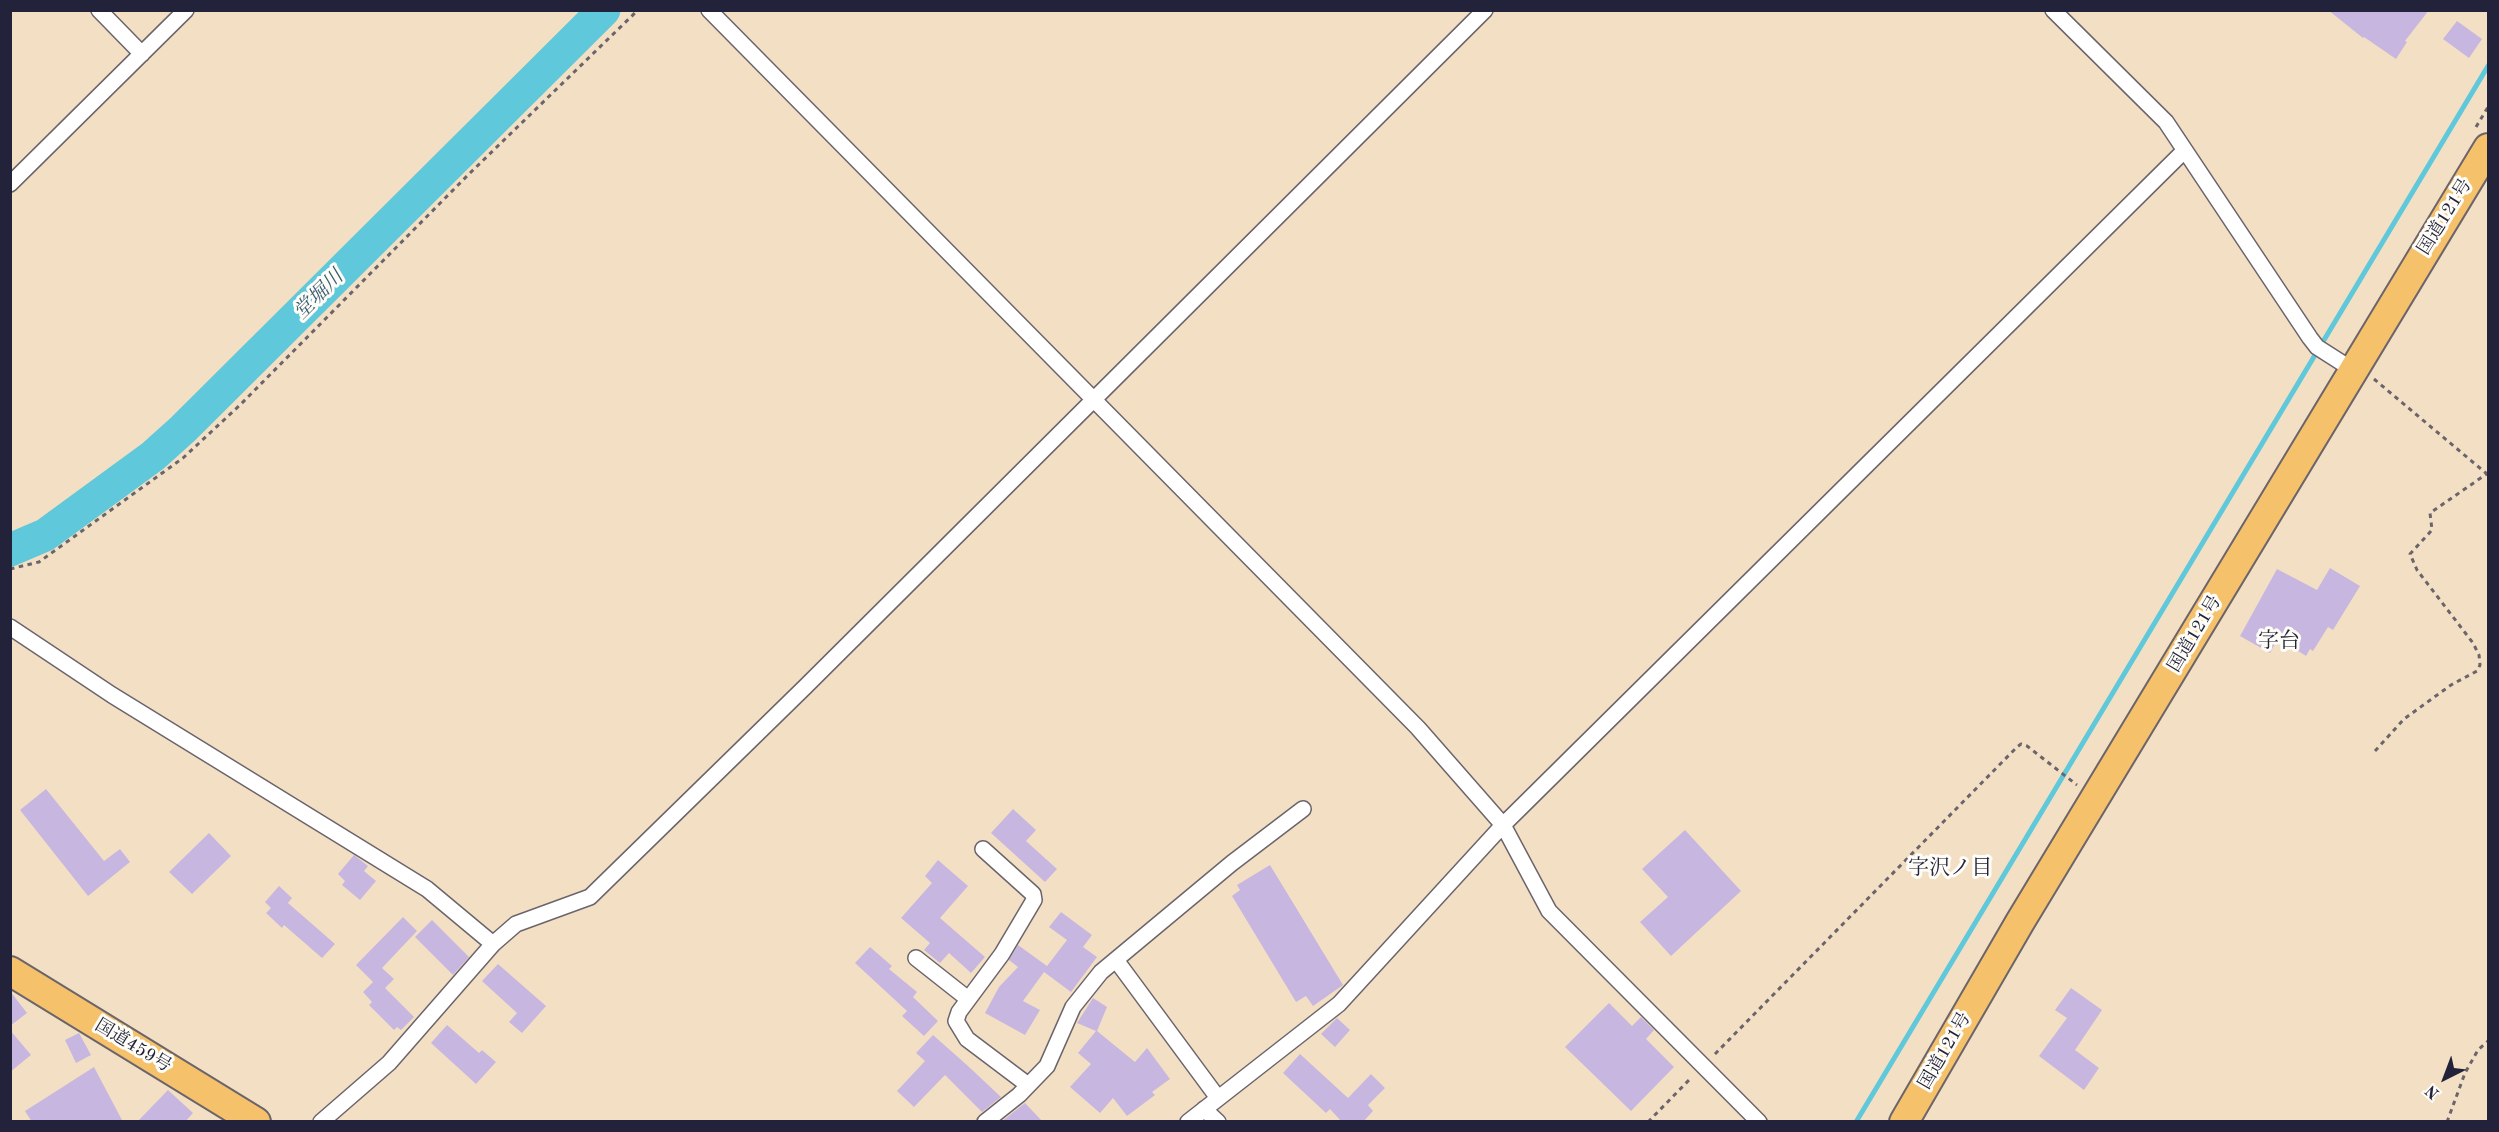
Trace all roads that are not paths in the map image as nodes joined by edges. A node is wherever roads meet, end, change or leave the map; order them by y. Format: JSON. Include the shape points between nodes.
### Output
{"nodes":[{"id":1,"x":99,"y":10,"type":"edge"},
{"id":2,"x":186,"y":10,"type":"edge"},
{"id":3,"x":709,"y":10,"type":"edge"},
{"id":4,"x":1485,"y":10,"type":"edge"},
{"id":5,"x":2053,"y":10,"type":"edge"},
{"id":6,"x":142,"y":54,"type":"junction"},
{"id":7,"x":2488,"y":148,"type":"edge"},
{"id":8,"x":2184,"y":151,"type":"junction"},
{"id":9,"x":10,"y":184,"type":"edge"},
{"id":10,"x":2353,"y":370,"type":"junction"},
{"id":11,"x":1094,"y":400,"type":"junction"},
{"id":12,"x":10,"y":627,"type":"edge"},
{"id":13,"x":1303,"y":809,"type":"dead end"},
{"id":14,"x":1503,"y":825,"type":"junction"},
{"id":15,"x":983,"y":849,"type":"dead end"},
{"id":16,"x":493,"y":944,"type":"junction"},
{"id":17,"x":916,"y":958,"type":"dead end"},
{"id":18,"x":1116,"y":960,"type":"junction"},
{"id":19,"x":10,"y":971,"type":"edge"},
{"id":20,"x":968,"y":999,"type":"junction"},
{"id":21,"x":1028,"y":1085,"type":"junction"},
{"id":22,"x":1218,"y":1098,"type":"junction"},
{"id":23,"x":1204,"y":1109,"type":"junction"},
{"id":24,"x":256,"y":1122,"type":"edge"},
{"id":25,"x":321,"y":1122,"type":"edge"},
{"id":26,"x":985,"y":1122,"type":"edge"},
{"id":27,"x":1188,"y":1122,"type":"edge"},
{"id":28,"x":1218,"y":1122,"type":"edge"},
{"id":29,"x":1759,"y":1122,"type":"edge"},
{"id":30,"x":1904,"y":1122,"type":"edge"}],
"edges":[{"from":1,"to":6,"type":"street"},
{"from":2,"to":6,"type":"street"},
{"from":3,"to":11,"type":"street"},
{"from":4,"to":11,"type":"street"},
{"from":5,"to":8,"type":"street","via":[[2145,98]]},
{"from":6,"to":9,"type":"street"},
{"from":7,"to":10,"type":"highway","name":"国道121号"},
{"from":8,"to":10,"type":"street","via":[[2310,338],[2317,347]]},
{"from":8,"to":14,"type":"street"},
{"from":10,"to":30,"type":"highway","name":"国道121号"},
{"from":11,"to":14,"type":"street","via":[[1418,728]]},
{"from":11,"to":16,"type":"street","via":[[590,897],[516,924]]},
{"from":12,"to":16,"type":"street","via":[[112,695],[427,889]]},
{"from":13,"to":18,"type":"street"},
{"from":14,"to":22,"type":"street","via":[[1339,1004]]},
{"from":14,"to":29,"type":"street","via":[[1549,911]]},
{"from":15,"to":20,"type":"street","via":[[1033,894],[1034,900],[1002,954]]},
{"from":16,"to":25,"type":"street","via":[[389,1063]]},
{"from":17,"to":20,"type":"street"},
{"from":18,"to":21,"type":"street","via":[[1077,1000],[1047,1066]]},
{"from":18,"to":22,"type":"street"},
{"from":19,"to":24,"type":"highway","name":"国道459号"},
{"from":20,"to":21,"type":"street","via":[[959,1012],[959,1028],[967,1039]]},
{"from":21,"to":26,"type":"street"},
{"from":22,"to":23,"type":"street"},
{"from":23,"to":27,"type":"street"},
{"from":23,"to":28,"type":"street"}]}
